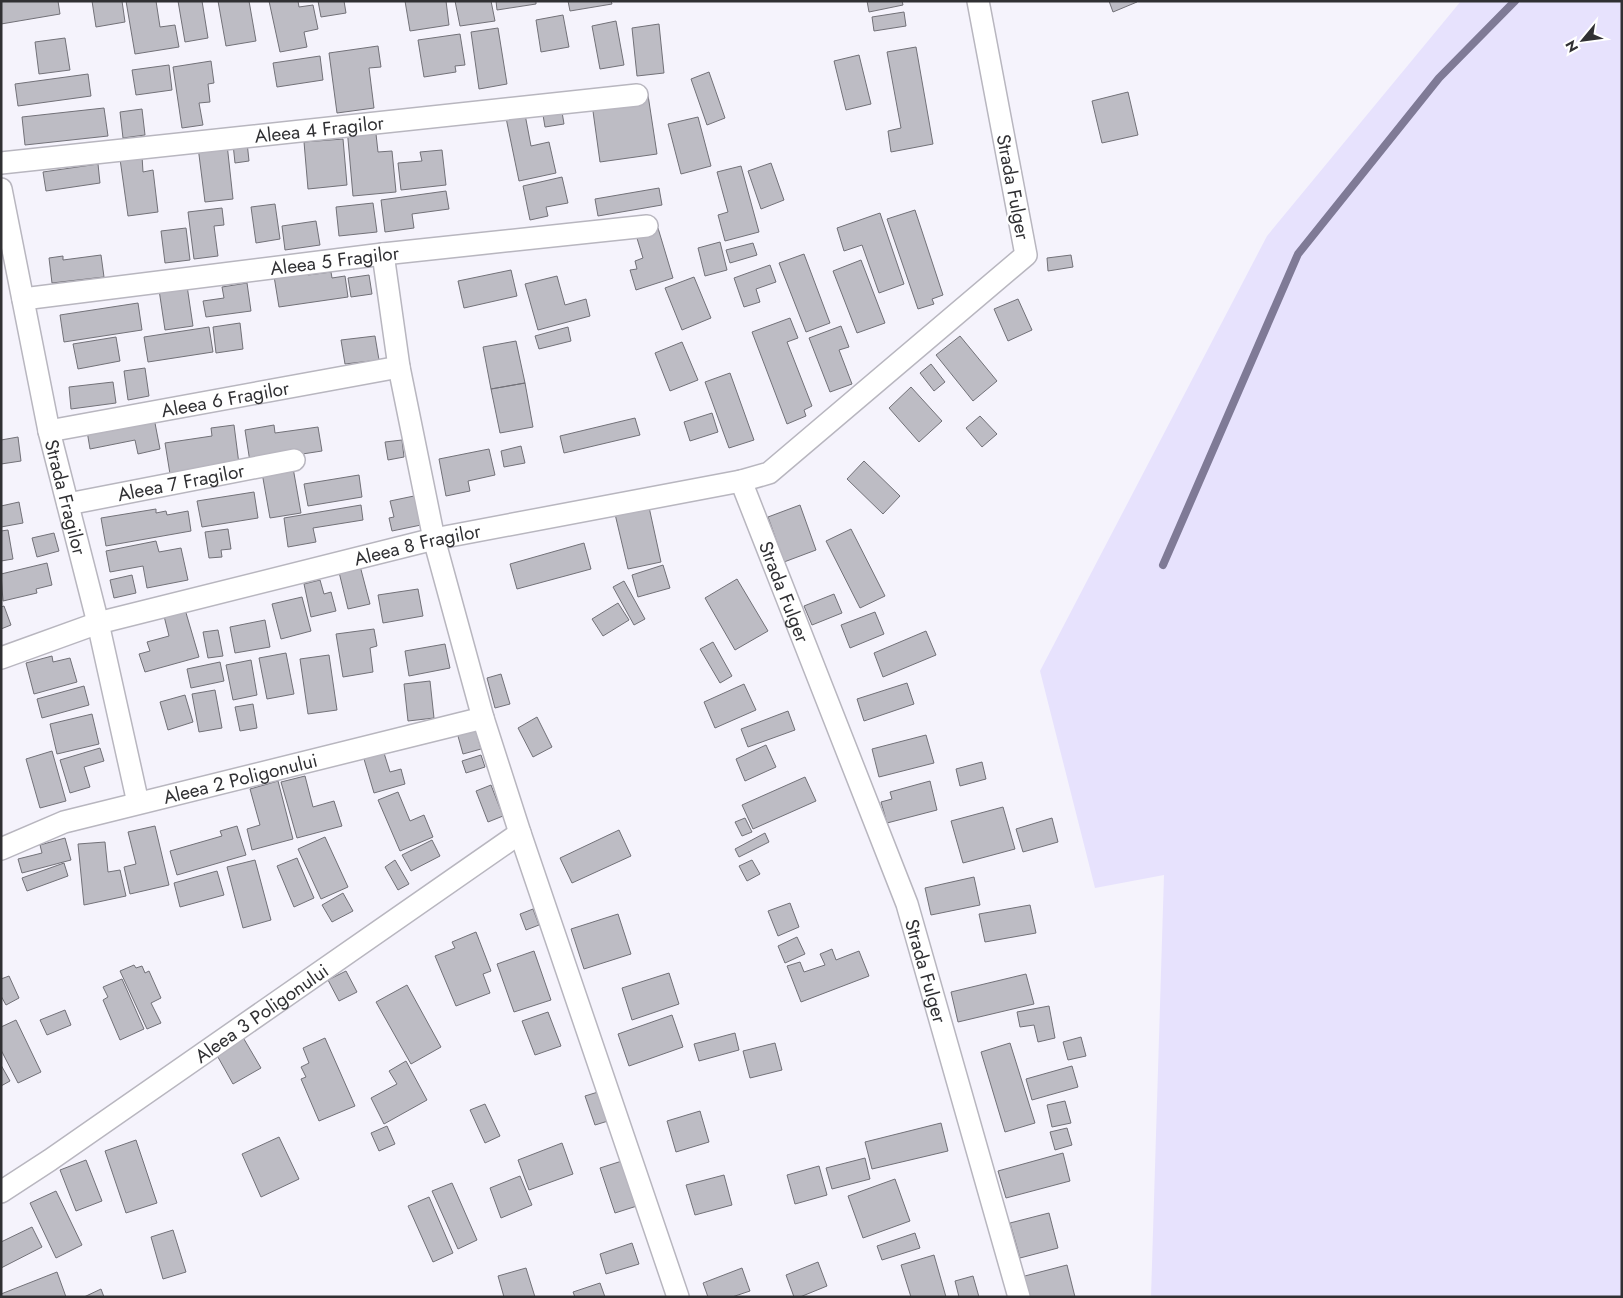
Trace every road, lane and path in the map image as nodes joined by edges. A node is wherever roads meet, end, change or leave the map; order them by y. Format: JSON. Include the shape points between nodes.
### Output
{"nodes":[{"id":1,"x":978,"y":1,"type":"edge"},
{"id":2,"x":637,"y":95,"type":"dead end"},
{"id":3,"x":1,"y":163,"type":"edge"},
{"id":4,"x":1,"y":189,"type":"edge"},
{"id":5,"x":647,"y":226,"type":"dead end"},
{"id":6,"x":383,"y":254,"type":"junction"},
{"id":7,"x":23,"y":299,"type":"junction"},
{"id":8,"x":399,"y":367,"type":"junction"},
{"id":9,"x":49,"y":431,"type":"junction"},
{"id":10,"x":294,"y":460,"type":"dead end"},
{"id":11,"x":741,"y":481,"type":"junction"},
{"id":12,"x":68,"y":504,"type":"junction"},
{"id":13,"x":434,"y":539,"type":"junction"},
{"id":14,"x":98,"y":623,"type":"junction"},
{"id":15,"x":1,"y":658,"type":"edge"},
{"id":16,"x":483,"y":718,"type":"junction"},
{"id":17,"x":138,"y":803,"type":"junction"},
{"id":18,"x":520,"y":833,"type":"junction"},
{"id":19,"x":1,"y":849,"type":"edge"},
{"id":20,"x":1,"y":1192,"type":"edge"},
{"id":21,"x":678,"y":1297,"type":"edge"},
{"id":22,"x":1019,"y":1297,"type":"edge"}],
"edges":[{"from":1,"to":11,"type":"street","name":"Strada Fulger","via":[[1026,256],[769,473]]},
{"from":2,"to":3,"type":"street","name":"Aleea 4 Fragilor"},
{"from":4,"to":7,"type":"street","name":"Strada Fragilor"},
{"from":5,"to":6,"type":"street","name":"Aleea 5 Fragilor"},
{"from":6,"to":7,"type":"street","name":"Aleea 5 Fragilor"},
{"from":6,"to":8,"type":"street"},
{"from":7,"to":9,"type":"street","name":"Strada Fragilor"},
{"from":8,"to":9,"type":"street","name":"Aleea 6 Fragilor"},
{"from":8,"to":13,"type":"street"},
{"from":9,"to":12,"type":"street","name":"Strada Fragilor"},
{"from":10,"to":12,"type":"street","name":"Aleea 7 Fragilor"},
{"from":11,"to":13,"type":"street","name":"Aleea 8 Fragilor"},
{"from":11,"to":22,"type":"street","name":"Strada Fulger","via":[[907,904]]},
{"from":12,"to":14,"type":"street","name":"Strada Fragilor"},
{"from":13,"to":14,"type":"street","name":"Aleea 8 Fragilor"},
{"from":13,"to":16,"type":"street"},
{"from":14,"to":15,"type":"street","name":"Aleea 8 Fragilor"},
{"from":14,"to":17,"type":"street","name":"Strada Fragilor"},
{"from":16,"to":17,"type":"street","name":"Aleea 2 Poligonului"},
{"from":16,"to":18,"type":"street"},
{"from":17,"to":19,"type":"street","name":"Aleea 2 Poligonului","via":[[64,822]]},
{"from":18,"to":20,"type":"street","name":"Aleea 3 Poligonului"},
{"from":18,"to":21,"type":"street"}]}
